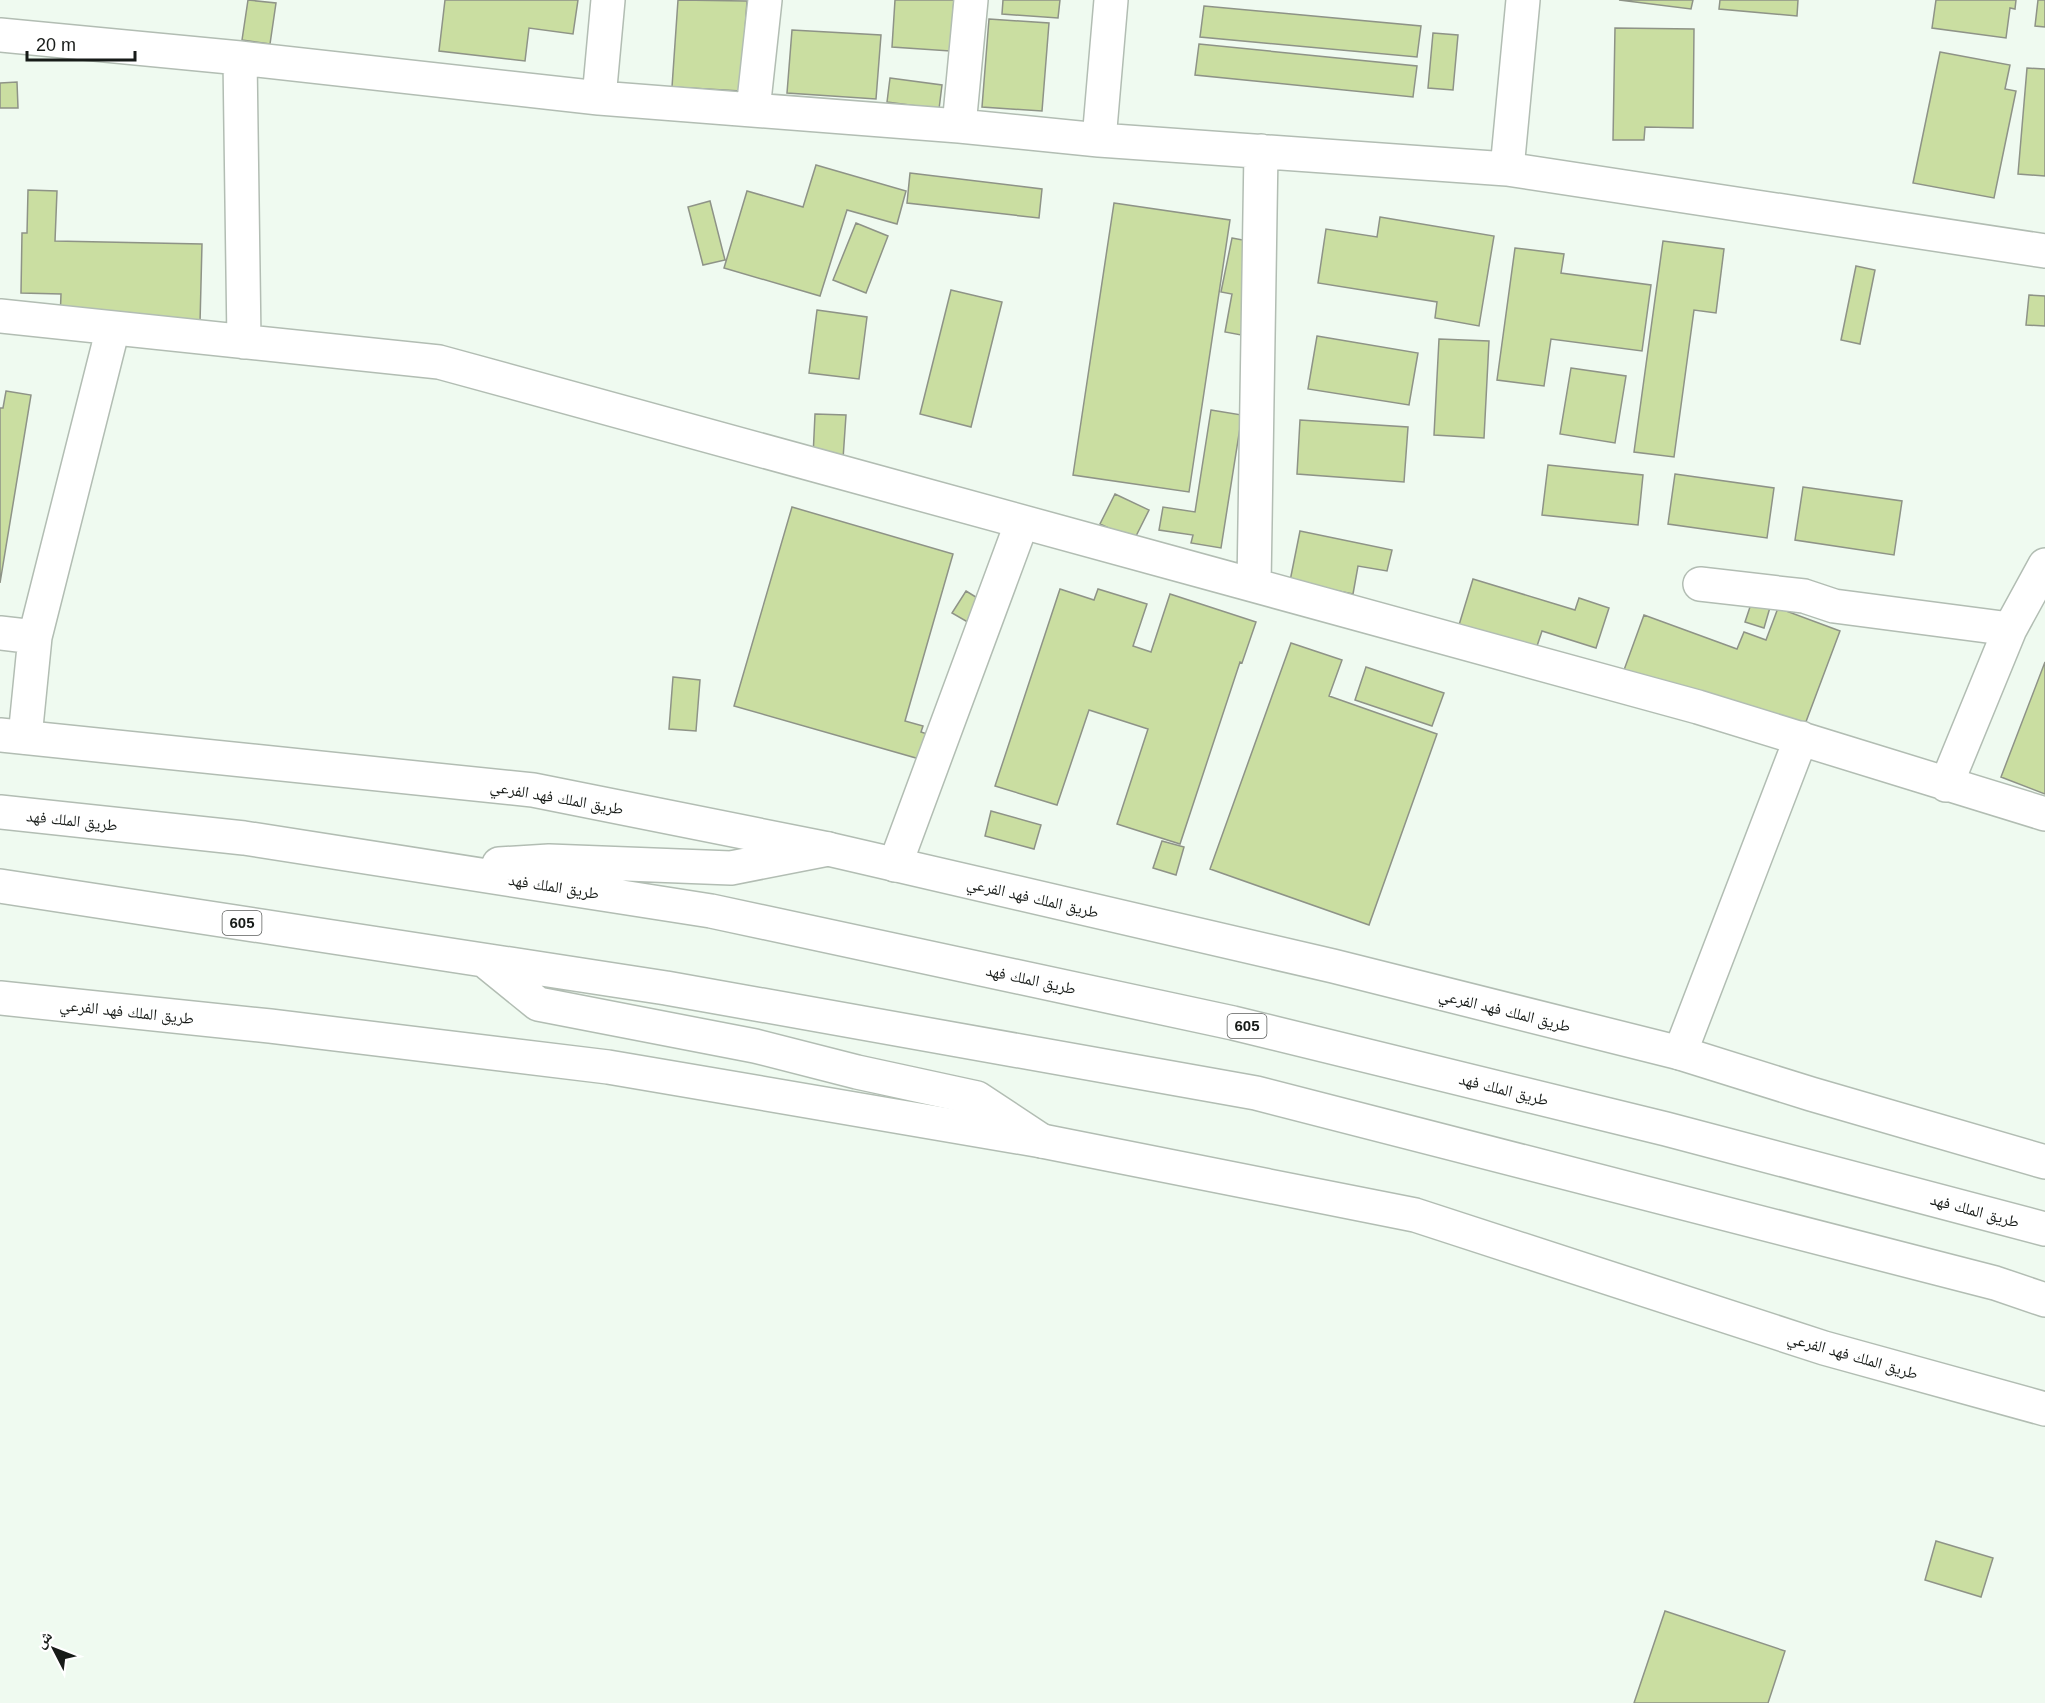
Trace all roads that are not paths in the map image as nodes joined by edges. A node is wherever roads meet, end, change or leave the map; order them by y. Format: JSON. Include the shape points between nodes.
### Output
{"nodes":[{"id":1,"x":608,"y":0,"type":"edge"},
{"id":2,"x":765,"y":0,"type":"edge"},
{"id":3,"x":971,"y":0,"type":"edge"},
{"id":4,"x":1111,"y":0,"type":"edge"},
{"id":5,"x":1522,"y":0,"type":"edge"},
{"id":6,"x":0,"y":35,"type":"edge"},
{"id":7,"x":240,"y":58,"type":"junction"},
{"id":8,"x":599,"y":98,"type":"junction"},
{"id":9,"x":753,"y":110,"type":"junction"},
{"id":10,"x":959,"y":126,"type":"junction"},
{"id":11,"x":1099,"y":140,"type":"junction"},
{"id":12,"x":1261,"y":150,"type":"junction"},
{"id":13,"x":1507,"y":169,"type":"junction"},
{"id":14,"x":2045,"y":251,"type":"edge"},
{"id":15,"x":0,"y":316,"type":"edge"},
{"id":16,"x":114,"y":328,"type":"junction"},
{"id":17,"x":244,"y":342,"type":"junction"},
{"id":18,"x":1022,"y":522,"type":"junction"},
{"id":19,"x":2045,"y":565,"type":"edge"},
{"id":20,"x":1700,"y":584,"type":"dead end"},
{"id":21,"x":1254,"y":585,"type":"junction"},
{"id":22,"x":2010,"y":629,"type":"junction"},
{"id":23,"x":0,"y":633,"type":"edge"},
{"id":24,"x":35,"y":637,"type":"junction"},
{"id":25,"x":12,"y":736,"type":"edge"},
{"id":26,"x":1801,"y":738,"type":"junction"},
{"id":27,"x":1946,"y":785,"type":"junction"},
{"id":28,"x":0,"y":812,"type":"edge"},
{"id":29,"x":2045,"y":814,"type":"edge"},
{"id":30,"x":828,"y":849,"type":"junction"},
{"id":31,"x":895,"y":865,"type":"junction"},
{"id":32,"x":440,"y":868,"type":"junction"},
{"id":33,"x":0,"y":886,"type":"edge"},
{"id":34,"x":483,"y":960,"type":"junction"},
{"id":35,"x":0,"y":998,"type":"edge"},
{"id":36,"x":1680,"y":1053,"type":"junction"},
{"id":37,"x":1042,"y":1140,"type":"junction"},
{"id":38,"x":2045,"y":1162,"type":"edge"},
{"id":39,"x":2045,"y":1229,"type":"edge"},
{"id":40,"x":2045,"y":1300,"type":"edge"},
{"id":41,"x":2045,"y":1409,"type":"edge"}],
"edges":[{"from":1,"to":8,"type":"main road"},
{"from":2,"to":9,"type":"main road"},
{"from":3,"to":10,"type":"main road"},
{"from":4,"to":11,"type":"main road"},
{"from":5,"to":13,"type":"main road"},
{"from":6,"to":7,"type":"main road"},
{"from":7,"to":8,"type":"main road"},
{"from":7,"to":17,"type":"main road"},
{"from":8,"to":9,"type":"main road"},
{"from":9,"to":10,"type":"main road"},
{"from":10,"to":11,"type":"main road"},
{"from":11,"to":12,"type":"main road"},
{"from":12,"to":13,"type":"main road"},
{"from":12,"to":21,"type":"main road"},
{"from":13,"to":14,"type":"main road"},
{"from":15,"to":16,"type":"main road"},
{"from":16,"to":17,"type":"main road"},
{"from":16,"to":24,"type":"main road"},
{"from":17,"to":18,"type":"main road","via":[[439,362]]},
{"from":18,"to":21,"type":"main road"},
{"from":18,"to":31,"type":"main road"},
{"from":19,"to":22,"type":"main road"},
{"from":20,"to":22,"type":"main road","via":[[1804,596],[1834,606]]},
{"from":21,"to":26,"type":"main road"},
{"from":22,"to":27,"type":"main road"},
{"from":23,"to":24,"type":"main road"},
{"from":24,"to":25,"type":"main road"},
{"from":25,"to":30,"type":"main road","name":"طريق الملك فهد الفرعي","via":[[533,790]]},
{"from":26,"to":27,"type":"main road"},
{"from":26,"to":36,"type":"main road"},
{"from":27,"to":29,"type":"main road"},
{"from":28,"to":32,"type":"main road","name":"طريق الملك فهد","number":"605","via":[[244,838]]},
{"from":30,"to":31,"type":"main road","name":"طريق الملك فهد الفرعي"},
{"from":30,"to":32,"type":"main road","via":[[731,868],[549,861]]},
{"from":31,"to":36,"type":"main road","name":"طريق الملك فهد الفرعي","via":[[1333,966]]},
{"from":32,"to":39,"type":"main road","name":"طريق الملك فهد","number":"605","via":[[711,911],[1233,1023],[1666,1129]]},
{"from":33,"to":34,"type":"main road","number":"605"},
{"from":34,"to":37,"type":"main road","via":[[538,1004],[755,1046],[977,1098]]},
{"from":34,"to":40,"type":"main road","number":"605","via":[[666,988],[1256,1093],[1995,1283]]},
{"from":35,"to":37,"type":"main road","name":"طريق الملك فهد الفرعي","via":[[608,1066]]},
{"from":36,"to":38,"type":"main road","name":"طريق الملك فهد الفرعي"},
{"from":37,"to":41,"type":"main road","name":"طريق الملك فهد الفرعي","via":[[1415,1215],[1824,1348]]}]}
